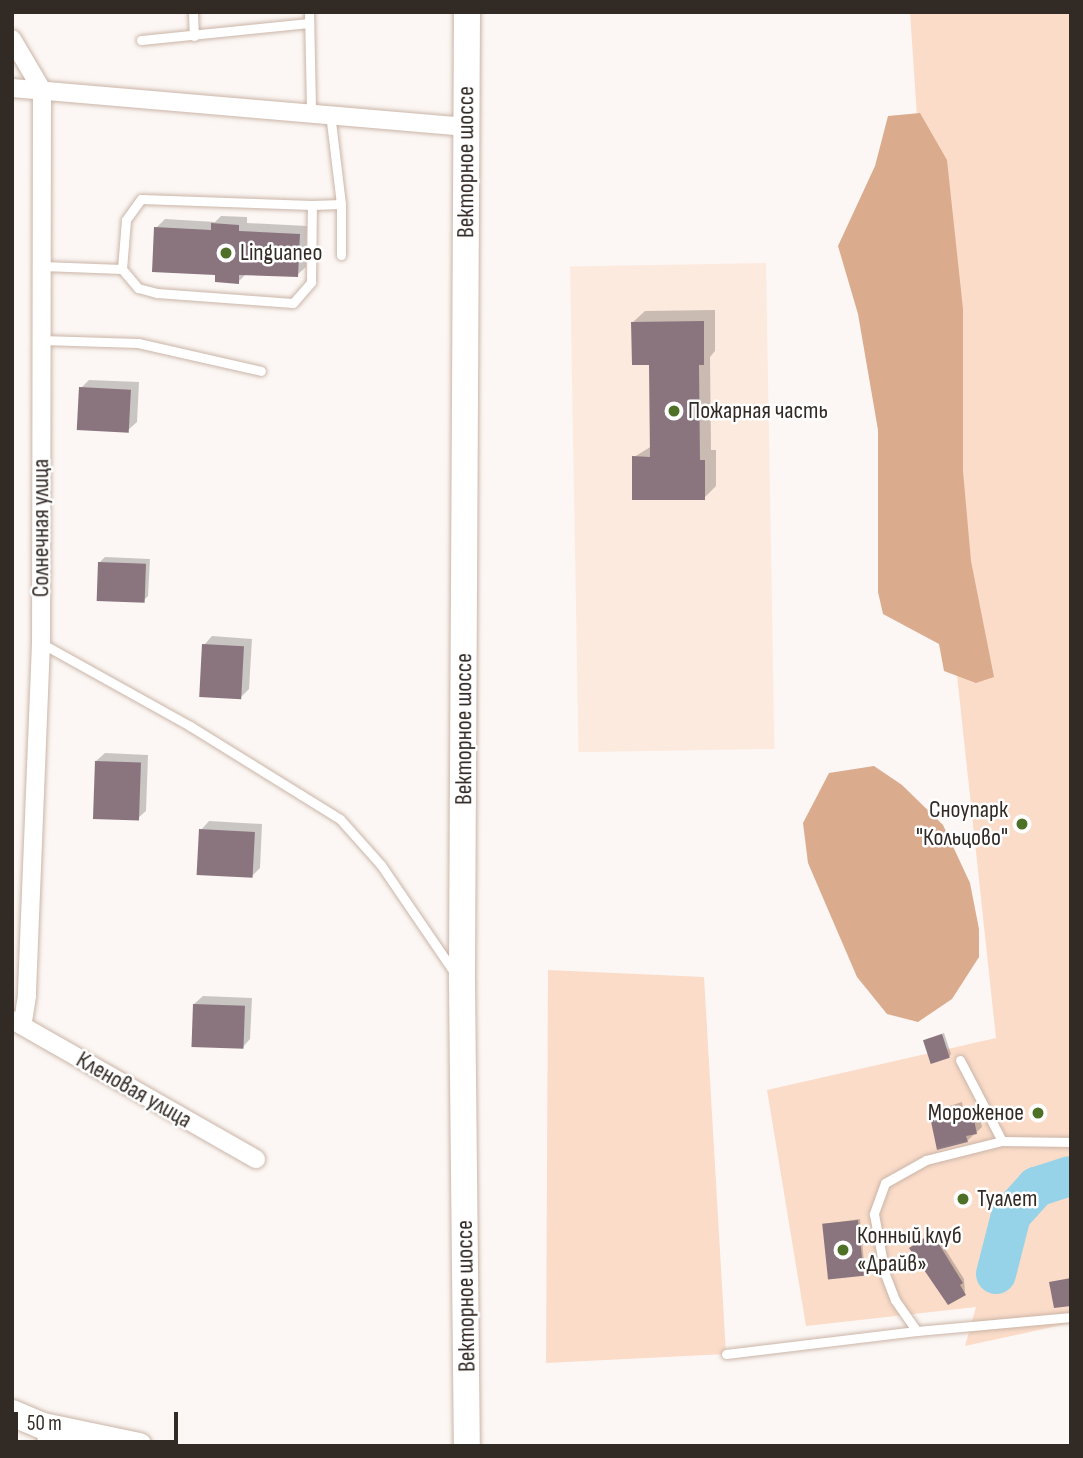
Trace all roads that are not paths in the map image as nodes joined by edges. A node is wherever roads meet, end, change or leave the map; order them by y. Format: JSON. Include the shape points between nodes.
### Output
{"nodes":[{"id":1,"x":193,"y":12,"type":"edge"},
{"id":2,"x":309,"y":12,"type":"edge"},
{"id":3,"x":467,"y":12,"type":"edge"},
{"id":4,"x":309,"y":23,"type":"junction"},
{"id":5,"x":194,"y":36,"type":"junction"},
{"id":6,"x":12,"y":39,"type":"edge"},
{"id":7,"x":141,"y":40,"type":"dead end"},
{"id":8,"x":12,"y":88,"type":"edge"},
{"id":9,"x":43,"y":90,"type":"junction"},
{"id":10,"x":311,"y":111,"type":"junction"},
{"id":11,"x":330,"y":113,"type":"junction"},
{"id":12,"x":466,"y":127,"type":"junction"},
{"id":13,"x":341,"y":204,"type":"junction"},
{"id":14,"x":312,"y":205,"type":"junction"},
{"id":15,"x":341,"y":254,"type":"dead end"},
{"id":16,"x":42,"y":266,"type":"junction"},
{"id":17,"x":122,"y":269,"type":"junction"},
{"id":18,"x":42,"y":340,"type":"junction"},
{"id":19,"x":261,"y":372,"type":"dead end"},
{"id":20,"x":41,"y":643,"type":"junction"},
{"id":21,"x":462,"y":982,"type":"junction"},
{"id":22,"x":17,"y":1023,"type":"edge"},
{"id":23,"x":960,"y":1059,"type":"dead end"},
{"id":24,"x":1002,"y":1141,"type":"junction"},
{"id":25,"x":1071,"y":1142,"type":"edge"},
{"id":26,"x":256,"y":1159,"type":"dead end"},
{"id":27,"x":1071,"y":1317,"type":"edge"},
{"id":28,"x":917,"y":1331,"type":"junction"},
{"id":29,"x":726,"y":1354,"type":"dead end"},
{"id":30,"x":12,"y":1413,"type":"edge"},
{"id":31,"x":42,"y":1436,"type":"edge"},
{"id":32,"x":139,"y":1446,"type":"edge"},
{"id":33,"x":467,"y":1446,"type":"edge"}],
"edges":[{"from":1,"to":5,"type":"lane"},
{"from":2,"to":4,"type":"lane"},
{"from":3,"to":12,"type":"main road","name":"Векторное шоссе"},
{"from":4,"to":5,"type":"lane"},
{"from":4,"to":10,"type":"lane"},
{"from":5,"to":7,"type":"lane"},
{"from":6,"to":9,"type":"street"},
{"from":8,"to":9,"type":"street"},
{"from":9,"to":10,"type":"street"},
{"from":9,"to":16,"type":"street","name":"Солнечная улица"},
{"from":10,"to":11,"type":"street"},
{"from":11,"to":12,"type":"street"},
{"from":11,"to":13,"type":"lane"},
{"from":12,"to":21,"type":"main road","name":"Векторное шоссе"},
{"from":13,"to":14,"type":"lane"},
{"from":13,"to":15,"type":"lane"},
{"from":14,"to":17,"type":"lane","via":[[141,198],[126,220]]},
{"from":14,"to":17,"type":"lane","via":[[311,282],[293,303],[157,293],[138,288]]},
{"from":16,"to":17,"type":"lane"},
{"from":16,"to":18,"type":"street","name":"Солнечная улица"},
{"from":18,"to":19,"type":"lane","via":[[138,343]]},
{"from":18,"to":20,"type":"street","name":"Солнечная улица"},
{"from":20,"to":21,"type":"lane","via":[[190,726],[340,819],[381,865]]},
{"from":20,"to":22,"type":"street","name":"Солнечная улица","via":[[27,996]]},
{"from":21,"to":33,"type":"main road","name":"Векторное шоссе"},
{"from":22,"to":26,"type":"street","name":"Кленовая улица"},
{"from":23,"to":24,"type":"lane"},
{"from":24,"to":25,"type":"lane"},
{"from":24,"to":28,"type":"lane","via":[[899,1172],[877,1199],[875,1230],[885,1274],[895,1300]]},
{"from":27,"to":28,"type":"lane"},
{"from":28,"to":29,"type":"lane"},
{"from":30,"to":31,"type":"main road"},
{"from":31,"to":32,"type":"main road"}]}
